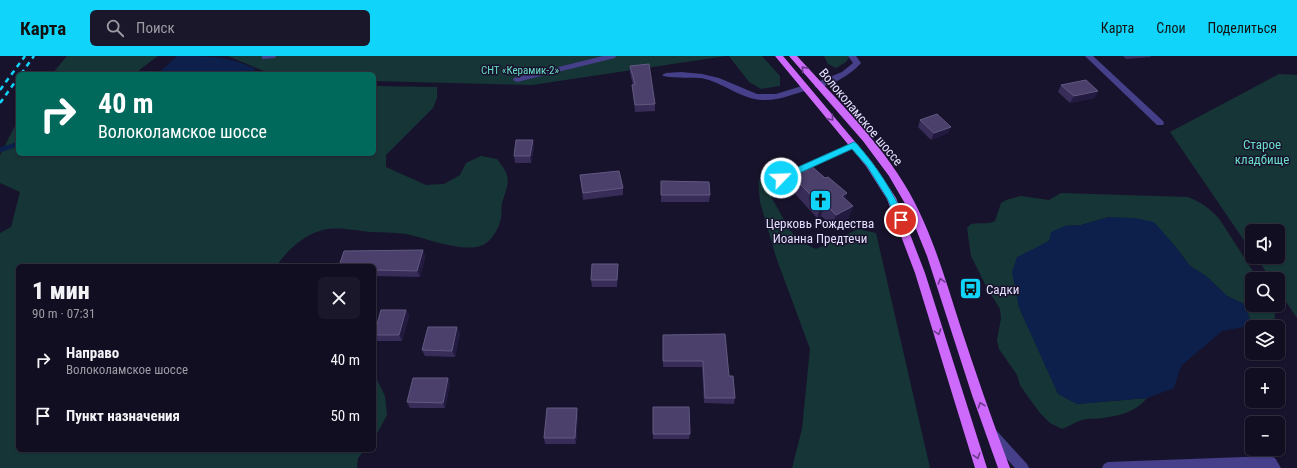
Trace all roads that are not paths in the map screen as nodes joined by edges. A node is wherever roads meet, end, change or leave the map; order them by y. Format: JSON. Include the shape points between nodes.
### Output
{"nodes":[{"id":1,"x":612,"y":56,"type":"edge"},
{"id":2,"x":779,"y":56,"type":"edge"},
{"id":3,"x":793,"y":56,"type":"edge"},
{"id":4,"x":852,"y":56,"type":"edge"},
{"id":5,"x":1089,"y":56,"type":"edge"},
{"id":6,"x":666,"y":75,"type":"dead end"},
{"id":7,"x":517,"y":80,"type":"dead end"},
{"id":8,"x":818,"y":85,"type":"junction"},
{"id":9,"x":806,"y":88,"type":"junction"},
{"id":10,"x":1160,"y":123,"type":"dead end"},
{"id":11,"x":854,"y":145,"type":"junction"},
{"id":12,"x":781,"y":178,"type":"dead end"},
{"id":13,"x":990,"y":431,"type":"junction"},
{"id":14,"x":981,"y":468,"type":"edge"},
{"id":15,"x":1004,"y":468,"type":"edge"},
{"id":16,"x":1023,"y":468,"type":"edge"},
{"id":17,"x":1108,"y":468,"type":"edge"},
{"id":18,"x":1275,"y":468,"type":"edge"}],
"edges":[{"from":1,"to":7,"type":"street"},
{"from":2,"to":9,"type":"main road","name":"Волоколамское шоссе"},
{"from":8,"to":3,"type":"main road","name":"Волоколамское шоссе","one_way":true},
{"from":4,"to":8,"type":"street","via":[[857,63],[845,74]]},
{"from":5,"to":10,"type":"street"},
{"from":6,"to":9,"type":"street","via":[[709,76],[758,97],[778,96]]},
{"from":13,"to":8,"type":"main road","name":"Волоколамское шоссе","one_way":true,"via":[[922,228],[883,159]]},
{"from":9,"to":11,"type":"main road","name":"Волоколамское шоссе","one_way":true},
{"from":11,"to":12,"type":"street"},
{"from":11,"to":14,"type":"main road","name":"Волоколамское шоссе","one_way":true,"via":[[870,164],[891,198],[905,231]]},
{"from":13,"to":15,"type":"main road","name":"Волоколамское шоссе"},
{"from":13,"to":16,"type":"street"},
{"from":17,"to":18,"type":"street","via":[[1272,462]]}]}
